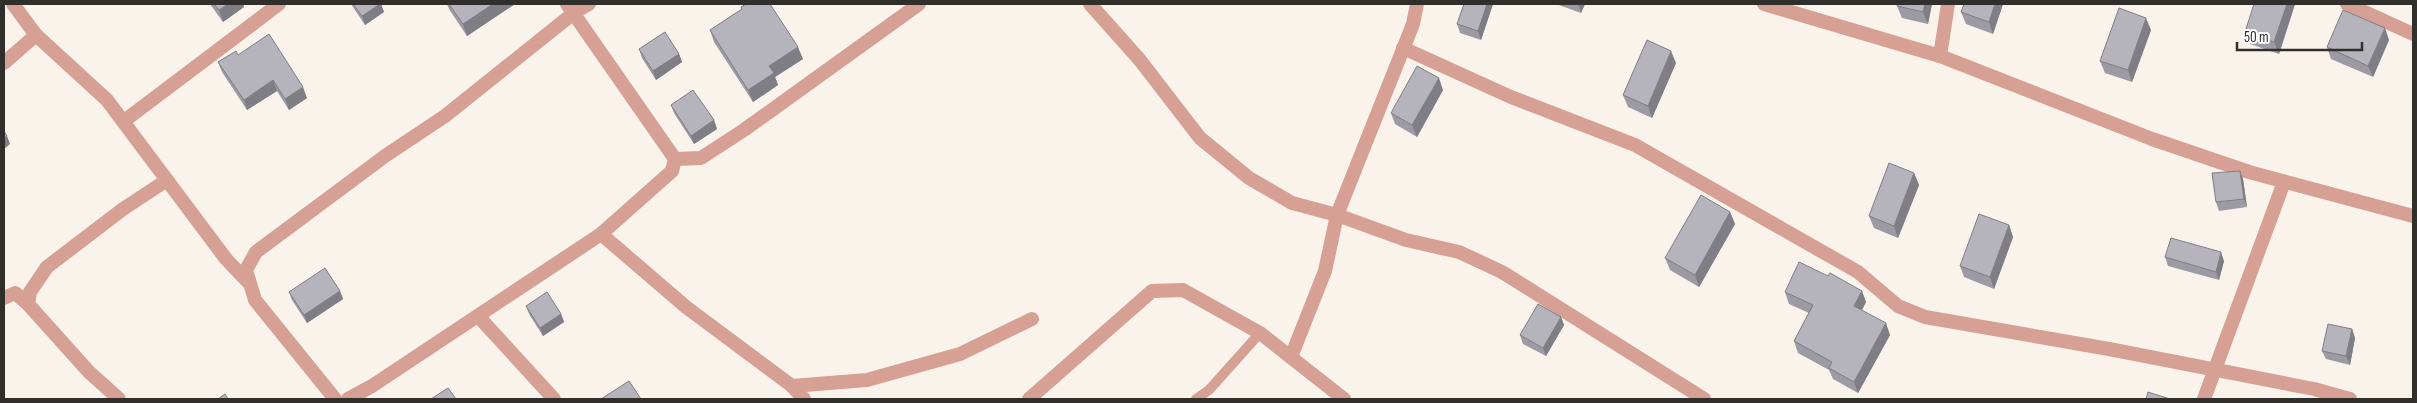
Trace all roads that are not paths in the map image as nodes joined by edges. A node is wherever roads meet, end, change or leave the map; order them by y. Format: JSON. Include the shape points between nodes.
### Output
{"nodes":[{"id":1,"x":13,"y":4,"type":"edge"},
{"id":2,"x":278,"y":4,"type":"edge"},
{"id":3,"x":589,"y":4,"type":"edge"},
{"id":4,"x":919,"y":4,"type":"edge"},
{"id":5,"x":1090,"y":4,"type":"edge"},
{"id":6,"x":1417,"y":4,"type":"edge"},
{"id":7,"x":1764,"y":4,"type":"edge"},
{"id":8,"x":1948,"y":4,"type":"edge"},
{"id":9,"x":2347,"y":4,"type":"edge"},
{"id":10,"x":571,"y":8,"type":"edge"},
{"id":11,"x":2413,"y":34,"type":"edge"},
{"id":12,"x":36,"y":35,"type":"junction"},
{"id":13,"x":1403,"y":48,"type":"junction"},
{"id":14,"x":1940,"y":56,"type":"junction"},
{"id":15,"x":4,"y":63,"type":"edge"},
{"id":16,"x":124,"y":121,"type":"junction"},
{"id":17,"x":675,"y":159,"type":"junction"},
{"id":18,"x":166,"y":180,"type":"junction"},
{"id":19,"x":2284,"y":182,"type":"junction"},
{"id":20,"x":1337,"y":215,"type":"junction"},
{"id":21,"x":2413,"y":216,"type":"edge"},
{"id":22,"x":602,"y":234,"type":"junction"},
{"id":23,"x":248,"y":282,"type":"junction"},
{"id":24,"x":4,"y":298,"type":"edge"},
{"id":25,"x":28,"y":304,"type":"junction"},
{"id":26,"x":478,"y":316,"type":"junction"},
{"id":27,"x":1032,"y":320,"type":"dead end"},
{"id":28,"x":1260,"y":333,"type":"junction"},
{"id":29,"x":1291,"y":357,"type":"junction"},
{"id":30,"x":2215,"y":371,"type":"junction"},
{"id":31,"x":792,"y":386,"type":"junction"},
{"id":32,"x":119,"y":399,"type":"edge"},
{"id":33,"x":335,"y":399,"type":"edge"},
{"id":34,"x":348,"y":399,"type":"edge"},
{"id":35,"x":554,"y":399,"type":"edge"},
{"id":36,"x":804,"y":399,"type":"edge"},
{"id":37,"x":1029,"y":399,"type":"edge"},
{"id":38,"x":1196,"y":399,"type":"edge"},
{"id":39,"x":1344,"y":399,"type":"edge"},
{"id":40,"x":1704,"y":399,"type":"edge"},
{"id":41,"x":2204,"y":399,"type":"edge"},
{"id":42,"x":2350,"y":399,"type":"edge"}],
"edges":[{"from":1,"to":12,"type":"street"},
{"from":2,"to":16,"type":"street"},
{"from":3,"to":10,"type":"street"},
{"from":4,"to":17,"type":"street","via":[[701,158]]},
{"from":5,"to":20,"type":"street","via":[[1139,59],[1200,138],[1249,178],[1292,203]]},
{"from":6,"to":13,"type":"street"},
{"from":7,"to":14,"type":"street"},
{"from":8,"to":14,"type":"street"},
{"from":9,"to":11,"type":"street"},
{"from":10,"to":17,"type":"street"},
{"from":10,"to":23,"type":"street","via":[[445,116],[384,156],[256,252],[246,270]]},
{"from":12,"to":15,"type":"street"},
{"from":12,"to":16,"type":"street","via":[[107,100]]},
{"from":13,"to":20,"type":"street"},
{"from":13,"to":30,"type":"street","via":[[1511,97],[1635,145],[1858,272],[1898,306],[1925,317]]},
{"from":14,"to":19,"type":"street","via":[[2152,139]]},
{"from":16,"to":18,"type":"street"},
{"from":17,"to":22,"type":"street","via":[[672,172]]},
{"from":18,"to":23,"type":"street","via":[[226,259]]},
{"from":18,"to":25,"type":"street","via":[[47,266],[30,292]]},
{"from":19,"to":21,"type":"street"},
{"from":19,"to":30,"type":"street"},
{"from":20,"to":29,"type":"street","via":[[1325,270]]},
{"from":20,"to":40,"type":"street","via":[[1406,240],[1459,252],[1502,272]]},
{"from":22,"to":26,"type":"street"},
{"from":22,"to":31,"type":"street","via":[[686,307]]},
{"from":23,"to":33,"type":"street","via":[[255,300]]},
{"from":24,"to":25,"type":"street","via":[[15,293]]},
{"from":25,"to":32,"type":"street","via":[[89,372]]},
{"from":26,"to":34,"type":"street"},
{"from":26,"to":35,"type":"street"},
{"from":27,"to":31,"type":"street","via":[[951,357],[867,380]]},
{"from":28,"to":29,"type":"street"},
{"from":28,"to":37,"type":"street","via":[[1184,290],[1152,291]]},
{"from":28,"to":38,"type":"lane","via":[[1209,390]]},
{"from":29,"to":39,"type":"street"},
{"from":30,"to":41,"type":"street"},
{"from":30,"to":42,"type":"street"},
{"from":31,"to":36,"type":"street"}]}
